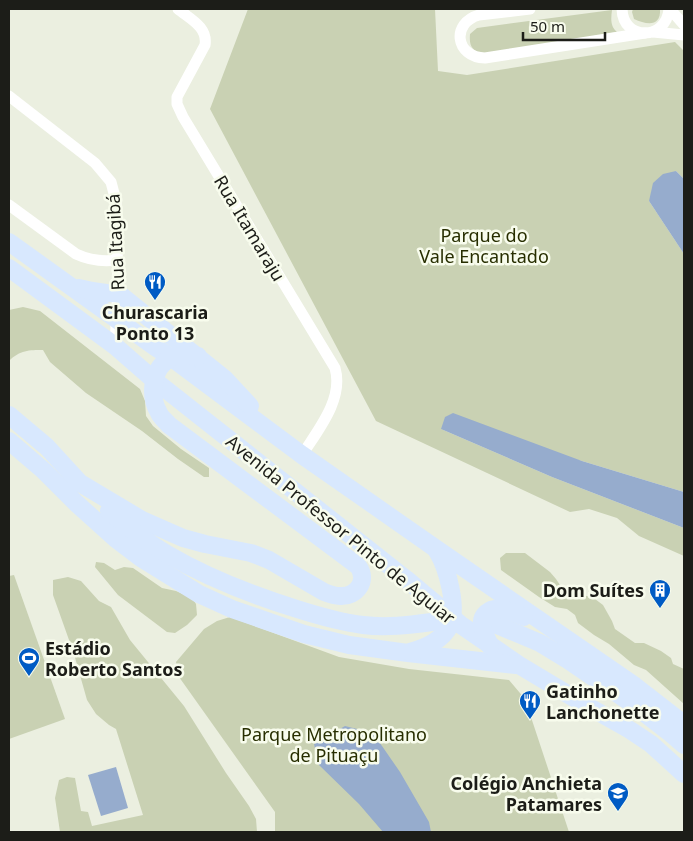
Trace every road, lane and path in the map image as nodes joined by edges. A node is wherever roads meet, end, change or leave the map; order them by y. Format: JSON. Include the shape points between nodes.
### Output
{"nodes":[{"id":1,"x":178,"y":9,"type":"edge"},
{"id":2,"x":530,"y":9,"type":"edge"},
{"id":3,"x":622,"y":9,"type":"edge"},
{"id":4,"x":669,"y":9,"type":"edge"},
{"id":5,"x":684,"y":25,"type":"edge"},
{"id":6,"x":649,"y":32,"type":"junction"},
{"id":7,"x":684,"y":35,"type":"edge"},
{"id":8,"x":9,"y":96,"type":"edge"},
{"id":9,"x":9,"y":205,"type":"edge"},
{"id":10,"x":9,"y":242,"type":"edge"},
{"id":11,"x":117,"y":260,"type":"junction"},
{"id":12,"x":9,"y":268,"type":"edge"},
{"id":13,"x":68,"y":285,"type":"junction"},
{"id":14,"x":118,"y":293,"type":"junction"},
{"id":15,"x":116,"y":319,"type":"junction"},
{"id":16,"x":115,"y":346,"type":"junction"},
{"id":17,"x":198,"y":356,"type":"junction"},
{"id":18,"x":172,"y":358,"type":"junction"},
{"id":19,"x":154,"y":380,"type":"junction"},
{"id":20,"x":9,"y":415,"type":"edge"},
{"id":21,"x":275,"y":435,"type":"junction"},
{"id":22,"x":9,"y":441,"type":"edge"},
{"id":23,"x":302,"y":455,"type":"junction"},
{"id":24,"x":80,"y":483,"type":"junction"},
{"id":25,"x":435,"y":548,"type":"junction"},
{"id":26,"x":448,"y":576,"type":"junction"},
{"id":27,"x":406,"y":579,"type":"junction"},
{"id":28,"x":452,"y":618,"type":"junction"},
{"id":29,"x":432,"y":622,"type":"dead end"},
{"id":30,"x":497,"y":625,"type":"dead end"},
{"id":31,"x":548,"y":626,"type":"junction"},
{"id":32,"x":490,"y":646,"type":"junction"},
{"id":33,"x":408,"y":653,"type":"junction"},
{"id":34,"x":519,"y":665,"type":"junction"},
{"id":35,"x":684,"y":724,"type":"edge"},
{"id":36,"x":684,"y":745,"type":"edge"},
{"id":37,"x":684,"y":774,"type":"edge"}],
"edges":[{"from":1,"to":23,"type":"street","name":"Rua Itamaraju","via":[[199,26],[206,38],[177,97],[183,117],[335,368],[337,389],[320,427]]},
{"from":2,"to":6,"type":"street","via":[[472,17],[461,29],[462,47],[472,56],[485,58]]},
{"from":3,"to":6,"type":"street","via":[[623,18],[632,29]]},
{"from":4,"to":5,"type":"street"},
{"from":4,"to":6,"type":"street","via":[[661,28]]},
{"from":6,"to":7,"type":"street"},
{"from":8,"to":11,"type":"street","name":"Rua Itagibá","via":[[96,163],[111,182],[116,201]]},
{"from":9,"to":11,"type":"street","via":[[76,254],[98,260]]},
{"from":10,"to":13,"type":"main road","name":"Avenida Professor Pinto de Aguiar"},
{"from":11,"to":14,"type":"street","name":"Rua Itagibá"},
{"from":12,"to":16,"type":"main road","name":"Avenida Professor Pinto de Aguiar"},
{"from":13,"to":14,"type":"main road","via":[[96,293]]},
{"from":13,"to":15,"type":"main road","name":"Avenida Professor Pinto de Aguiar"},
{"from":14,"to":15,"type":"street","name":"Rua Itagibá"},
{"from":14,"to":17,"type":"main road"},
{"from":15,"to":16,"type":"street","name":"Rua Itagibá"},
{"from":15,"to":18,"type":"main road","name":"Avenida Professor Pinto de Aguiar"},
{"from":16,"to":19,"type":"main road","name":"Avenida Professor Pinto de Aguiar"},
{"from":17,"to":18,"type":"main road"},
{"from":17,"to":21,"type":"main road","via":[[225,379]]},
{"from":18,"to":19,"type":"main road","via":[[161,366]]},
{"from":18,"to":21,"type":"main road","name":"Avenida Professor Pinto de Aguiar"},
{"from":19,"to":24,"type":"main road","via":[[159,415],[358,566],[362,573],[359,588],[354,593],[341,596],[324,592],[269,560],[183,538],[142,520]]},
{"from":19,"to":27,"type":"main road","name":"Avenida Professor Pinto de Aguiar"},
{"from":20,"to":24,"type":"main road","via":[[47,446]]},
{"from":21,"to":23,"type":"main road","name":"Avenida Professor Pinto de Aguiar"},
{"from":22,"to":33,"type":"main road","via":[[116,539],[199,594],[304,634],[349,645]]},
{"from":23,"to":25,"type":"main road","name":"Avenida Professor Pinto de Aguiar"},
{"from":24,"to":29,"type":"main road","via":[[106,509],[166,554],[264,599],[331,620],[365,625]]},
{"from":25,"to":26,"type":"main road"},
{"from":25,"to":31,"type":"main road","name":"Avenida Professor Pinto de Aguiar"},
{"from":26,"to":27,"type":"main road","via":[[444,586],[438,588]]},
{"from":26,"to":28,"type":"main road"},
{"from":27,"to":28,"type":"main road","name":"Avenida Professor Pinto de Aguiar"},
{"from":28,"to":32,"type":"main road","name":"Avenida Professor Pinto de Aguiar"},
{"from":28,"to":33,"type":"main road","via":[[436,640]]},
{"from":30,"to":36,"type":"main road","via":[[540,643],[568,660],[634,705]]},
{"from":31,"to":32,"type":"main road","via":[[494,608],[485,614],[482,622]]},
{"from":31,"to":35,"type":"main road","name":"Avenida Professor Pinto de Aguiar"},
{"from":32,"to":34,"type":"main road","name":"Avenida Professor Pinto de Aguiar"},
{"from":33,"to":34,"type":"main road"},
{"from":34,"to":37,"type":"main road","name":"Avenida Professor Pinto de Aguiar","via":[[630,730]]}]}
